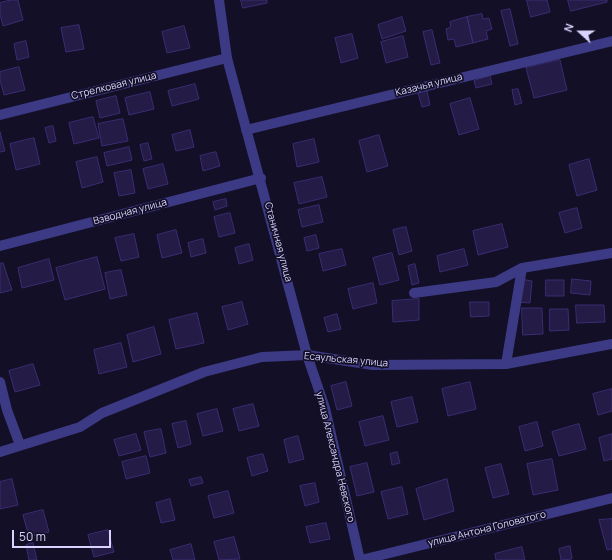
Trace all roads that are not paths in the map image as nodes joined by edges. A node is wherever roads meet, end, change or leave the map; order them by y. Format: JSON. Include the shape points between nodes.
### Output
{"nodes":[{"id":1,"x":219,"y":0,"type":"edge"},
{"id":2,"x":612,"y":41,"type":"edge"},
{"id":3,"x":227,"y":58,"type":"junction"},
{"id":4,"x":0,"y":115,"type":"edge"},
{"id":5,"x":246,"y":130,"type":"junction"},
{"id":6,"x":261,"y":178,"type":"junction"},
{"id":7,"x":0,"y":246,"type":"edge"},
{"id":8,"x":612,"y":253,"type":"edge"},
{"id":9,"x":522,"y":268,"type":"junction"},
{"id":10,"x":414,"y":293,"type":"dead end"},
{"id":11,"x":612,"y":344,"type":"edge"},
{"id":12,"x":307,"y":355,"type":"junction"},
{"id":13,"x":506,"y":364,"type":"junction"},
{"id":14,"x":0,"y":382,"type":"edge"},
{"id":15,"x":20,"y":445,"type":"junction"},
{"id":16,"x":0,"y":452,"type":"edge"},
{"id":17,"x":612,"y":498,"type":"edge"},
{"id":18,"x":361,"y":560,"type":"edge"}],
"edges":[{"from":1,"to":3,"type":"street","name":"Станичная улица"},
{"from":2,"to":5,"type":"street","name":"Казачья улица"},
{"from":3,"to":4,"type":"street","name":"Стрелковая улица"},
{"from":3,"to":5,"type":"street","name":"Станичная улица"},
{"from":5,"to":6,"type":"street","name":"Станичная улица"},
{"from":6,"to":7,"type":"street","name":"Взводная улица"},
{"from":6,"to":12,"type":"street","name":"Станичная улица"},
{"from":8,"to":9,"type":"street"},
{"from":9,"to":10,"type":"street","via":[[496,282]]},
{"from":9,"to":13,"type":"street"},
{"from":11,"to":13,"type":"street","name":"Есаульская улица"},
{"from":12,"to":13,"type":"street","name":"Есаульская улица","via":[[374,364]]},
{"from":12,"to":15,"type":"street","name":"Есаульская улица","via":[[262,357],[204,372],[102,413],[80,427]]},
{"from":12,"to":18,"type":"street","name":"улица Александра Невского","via":[[325,408]]},
{"from":14,"to":15,"type":"street"},
{"from":15,"to":16,"type":"street","name":"Есаульская улица"},
{"from":17,"to":18,"type":"street","name":"улица Антона Головатого"}]}
